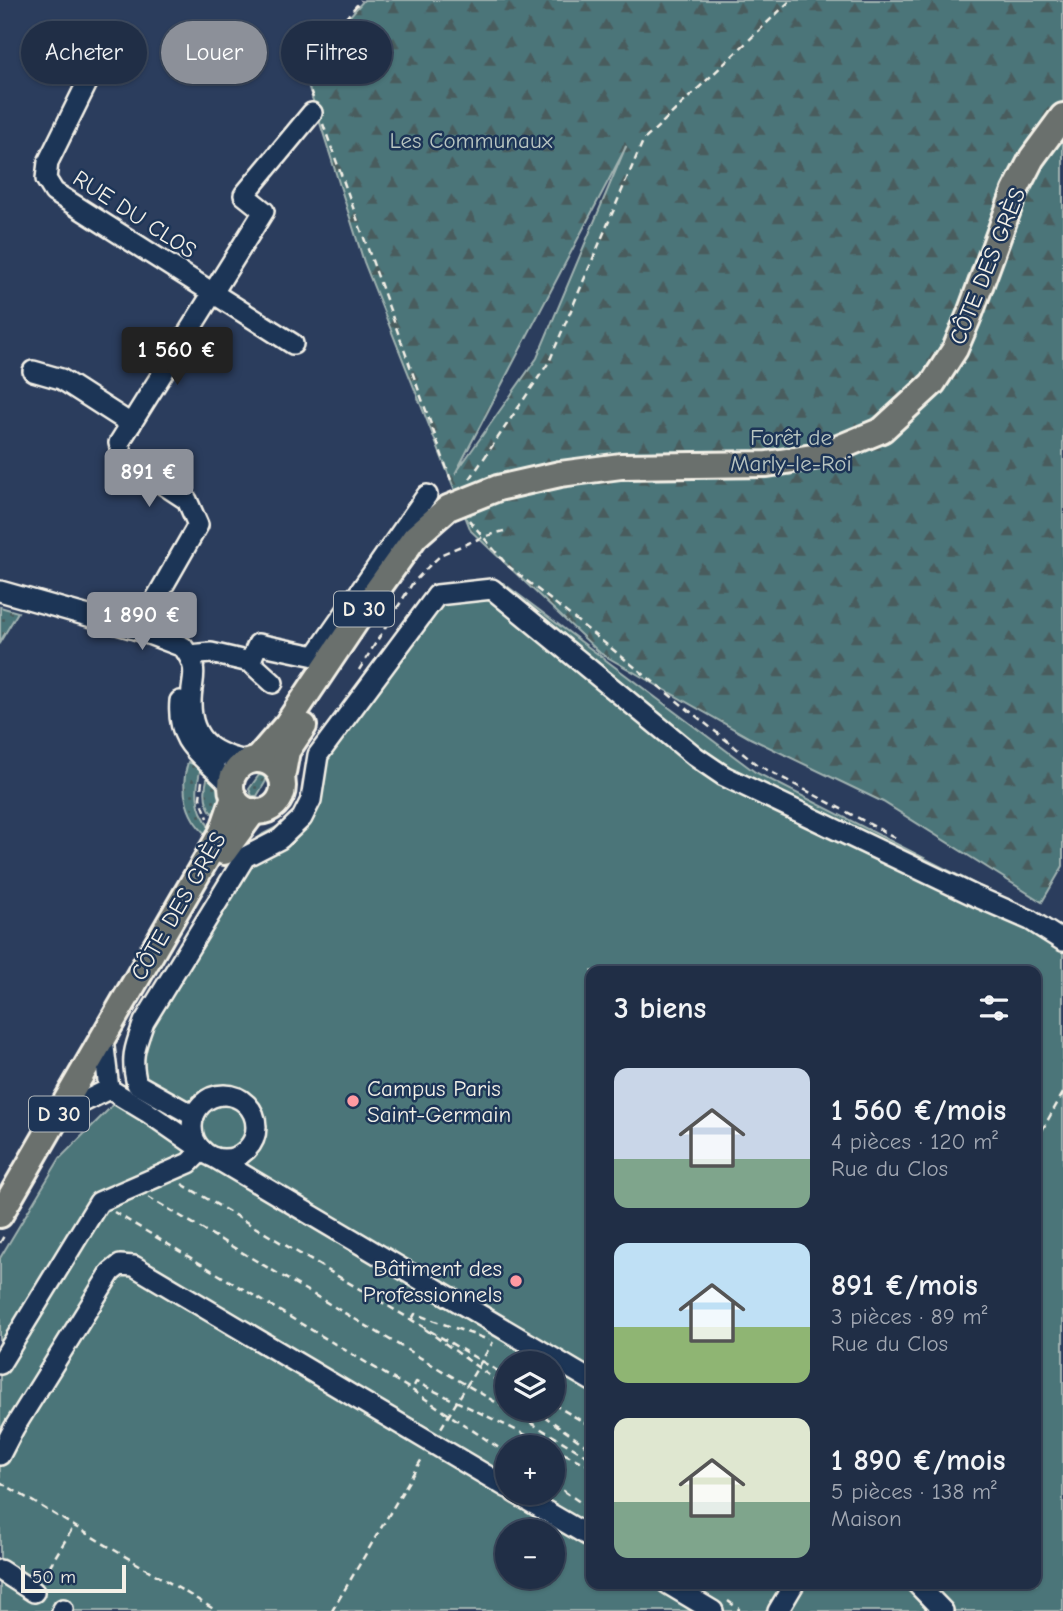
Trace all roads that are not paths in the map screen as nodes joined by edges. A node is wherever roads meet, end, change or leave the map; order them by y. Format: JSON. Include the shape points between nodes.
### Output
{"nodes":[{"id":1,"x":87,"y":84,"type":"edge"},
{"id":2,"x":316,"y":113,"type":"road end"},
{"id":3,"x":1063,"y":116,"type":"edge"},
{"id":4,"x":211,"y":293,"type":"junction"},
{"id":5,"x":293,"y":344,"type":"dead end"},
{"id":6,"x":33,"y":371,"type":"dead end"},
{"id":7,"x":131,"y":424,"type":"junction"},
{"id":8,"x":498,"y":488,"type":"junction"},
{"id":9,"x":427,"y":495,"type":"dead end"},
{"id":10,"x":0,"y":591,"type":"edge"},
{"id":11,"x":138,"y":630,"type":"junction"},
{"id":12,"x":189,"y":657,"type":"junction"},
{"id":13,"x":250,"y":662,"type":"junction"},
{"id":14,"x":273,"y":683,"type":"dead end"},
{"id":15,"x":253,"y":761,"type":"junction"},
{"id":16,"x":282,"y":778,"type":"junction"},
{"id":17,"x":240,"y":798,"type":"junction"},
{"id":18,"x":1063,"y":941,"type":"edge"},
{"id":19,"x":103,"y":1039,"type":"junction"},
{"id":20,"x":109,"y":1089,"type":"junction"},
{"id":21,"x":59,"y":1114,"type":"junction"},
{"id":22,"x":194,"y":1116,"type":"junction"},
{"id":23,"x":209,"y":1154,"type":"junction"},
{"id":24,"x":0,"y":1215,"type":"edge"},
{"id":25,"x":0,"y":1364,"type":"edge"},
{"id":26,"x":586,"y":1378,"type":"edge"},
{"id":27,"x":0,"y":1455,"type":"edge"},
{"id":28,"x":495,"y":1480,"type":"edge"},
{"id":29,"x":536,"y":1505,"type":"edge"},
{"id":30,"x":586,"y":1534,"type":"edge"},
{"id":31,"x":0,"y":1570,"type":"edge"},
{"id":32,"x":36,"y":1587,"type":"road end"},
{"id":33,"x":676,"y":1589,"type":"edge"},
{"id":34,"x":791,"y":1589,"type":"edge"},
{"id":35,"x":923,"y":1589,"type":"edge"},
{"id":36,"x":713,"y":1611,"type":"edge"},
{"id":37,"x":778,"y":1611,"type":"edge"},
{"id":38,"x":943,"y":1611,"type":"edge"}],
"edges":[{"from":1,"to":4,"type":"street","name":"RUE DU CLOS","via":[[48,162],[46,179],[54,192]]},
{"from":2,"to":4,"type":"street","via":[[244,195],[264,211]]},
{"from":3,"to":8,"type":"main road","name":"CÔTE DES GRÈS","number":"D 30","via":[[1032,158],[1016,191],[955,349],[933,383],[882,430],[819,456],[767,464],[621,466]]},
{"from":4,"to":5,"type":"street","name":"RUE DU CLOS"},
{"from":4,"to":7,"type":"street"},
{"from":6,"to":7,"type":"street","via":[[61,379]]},
{"from":7,"to":11,"type":"street","via":[[119,443],[124,461],[187,500],[198,525]]},
{"from":8,"to":15,"type":"main road","name":"CÔTE DES GRÈS","number":"D 30","via":[[448,508],[415,537],[287,724]]},
{"from":8,"to":16,"type":"main road","name":"CÔTE DES GRÈS","number":"D 30","via":[[462,499],[411,559],[287,751]]},
{"from":9,"to":13,"type":"street","via":[[315,656],[258,644]]},
{"from":10,"to":11,"type":"street"},
{"from":11,"to":12,"type":"street","via":[[183,647]]},
{"from":12,"to":13,"type":"street","via":[[211,653]]},
{"from":12,"to":15,"type":"street","via":[[195,670],[192,719],[202,741],[216,752]]},
{"from":12,"to":17,"type":"street","via":[[179,703],[186,741]]},
{"from":13,"to":14,"type":"street"},
{"from":15,"to":16,"type":"main road","via":[[272,765]]},
{"from":15,"to":17,"type":"main road","via":[[235,773]]},
{"from":16,"to":17,"type":"main road","via":[[277,803],[270,808]]},
{"from":17,"to":19,"type":"main road","name":"CÔTE DES GRÈS","number":"D 30"},
{"from":18,"to":22,"type":"street","via":[[1030,920],[724,776],[492,589],[437,595],[318,755],[311,800],[302,818],[280,839],[245,857],[144,1022],[132,1067],[137,1084]]},
{"from":19,"to":20,"type":"street"},
{"from":19,"to":21,"type":"main road","name":"CÔTE DES GRÈS","number":"D 30"},
{"from":20,"to":21,"type":"street"},
{"from":20,"to":23,"type":"street"},
{"from":21,"to":24,"type":"main road","name":"CÔTE DES GRÈS","number":"D 30"},
{"from":22,"to":23,"type":"street","via":[[193,1134]]},
{"from":22,"to":23,"type":"street","via":[[206,1101],[224,1095],[240,1100],[251,1111],[256,1133],[249,1147],[234,1157]]},
{"from":23,"to":25,"type":"street","via":[[99,1202]]},
{"from":23,"to":26,"type":"street","via":[[497,1335]]},
{"from":27,"to":28,"type":"street","via":[[111,1272],[120,1265],[134,1266]]},
{"from":29,"to":30,"type":"street"},
{"from":31,"to":32,"type":"street"},
{"from":33,"to":36,"type":"street"},
{"from":34,"to":37,"type":"street"},
{"from":35,"to":38,"type":"street"}]}
